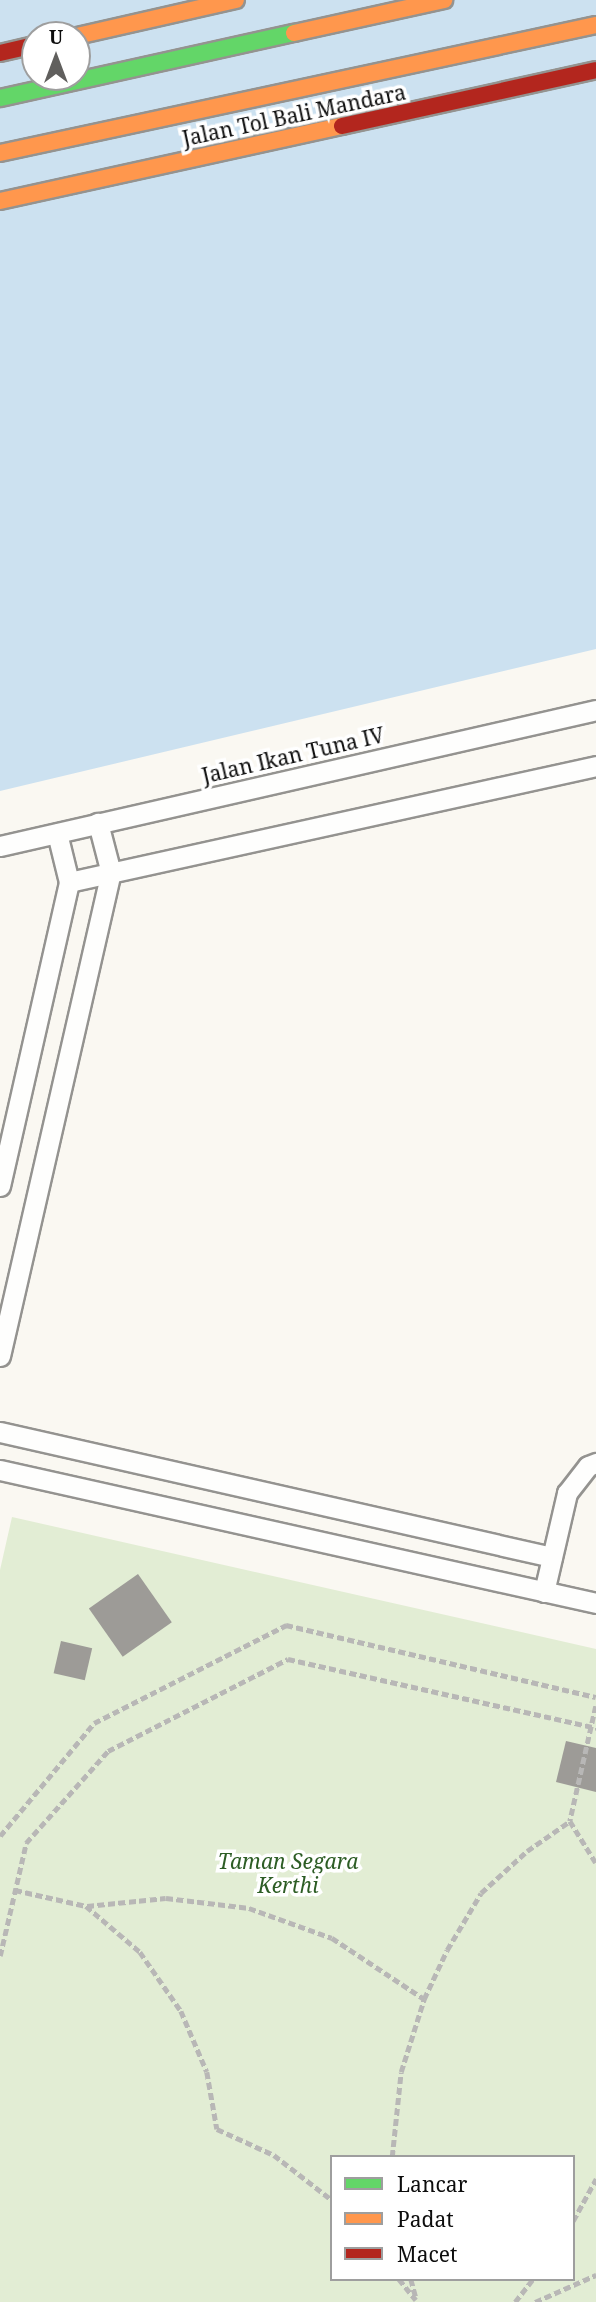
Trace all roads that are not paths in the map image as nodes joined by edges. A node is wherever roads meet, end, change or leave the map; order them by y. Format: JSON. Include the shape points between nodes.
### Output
{"nodes":[{"id":1,"x":236,"y":0,"type":"edge"},
{"id":2,"x":444,"y":0,"type":"edge"},
{"id":3,"x":596,"y":25,"type":"edge"},
{"id":4,"x":91,"y":33,"type":"edge"},
{"id":5,"x":21,"y":48,"type":"edge"},
{"id":6,"x":0,"y":53,"type":"edge"},
{"id":7,"x":596,"y":70,"type":"edge"},
{"id":8,"x":0,"y":98,"type":"edge"},
{"id":9,"x":0,"y":153,"type":"edge"},
{"id":10,"x":0,"y":201,"type":"edge"},
{"id":11,"x":596,"y":710,"type":"edge"},
{"id":12,"x":596,"y":766,"type":"edge"},
{"id":13,"x":99,"y":823,"type":"junction"},
{"id":14,"x":57,"y":832,"type":"junction"},
{"id":15,"x":0,"y":846,"type":"edge"},
{"id":16,"x":111,"y":873,"type":"junction"},
{"id":17,"x":69,"y":882,"type":"junction"},
{"id":18,"x":0,"y":1185,"type":"edge"},
{"id":19,"x":0,"y":1356,"type":"edge"},
{"id":20,"x":0,"y":1432,"type":"edge"},
{"id":21,"x":596,"y":1463,"type":"edge"},
{"id":22,"x":0,"y":1470,"type":"edge"},
{"id":23,"x":552,"y":1556,"type":"junction"},
{"id":24,"x":544,"y":1592,"type":"junction"},
{"id":25,"x":596,"y":1604,"type":"edge"}],
"edges":[{"from":1,"to":4,"type":"highway"},
{"from":2,"to":8,"type":"highway"},
{"from":3,"to":9,"type":"highway","name":"Jalan Tol Bali Mandara"},
{"from":5,"to":6,"type":"highway"},
{"from":7,"to":10,"type":"highway","name":"Jalan Tol Bali Mandara"},
{"from":11,"to":13,"type":"lane","name":"Jalan Ikan Tuna IV"},
{"from":12,"to":16,"type":"lane"},
{"from":13,"to":14,"type":"lane","name":"Jalan Ikan Tuna IV"},
{"from":13,"to":16,"type":"lane"},
{"from":14,"to":15,"type":"lane","name":"Jalan Ikan Tuna IV"},
{"from":14,"to":17,"type":"lane"},
{"from":16,"to":17,"type":"lane"},
{"from":16,"to":19,"type":"lane"},
{"from":17,"to":18,"type":"lane"},
{"from":20,"to":23,"type":"lane"},
{"from":21,"to":23,"type":"lane","via":[[588,1466],[567,1493]]},
{"from":22,"to":24,"type":"lane"},
{"from":23,"to":24,"type":"lane"},
{"from":24,"to":25,"type":"lane"}]}
